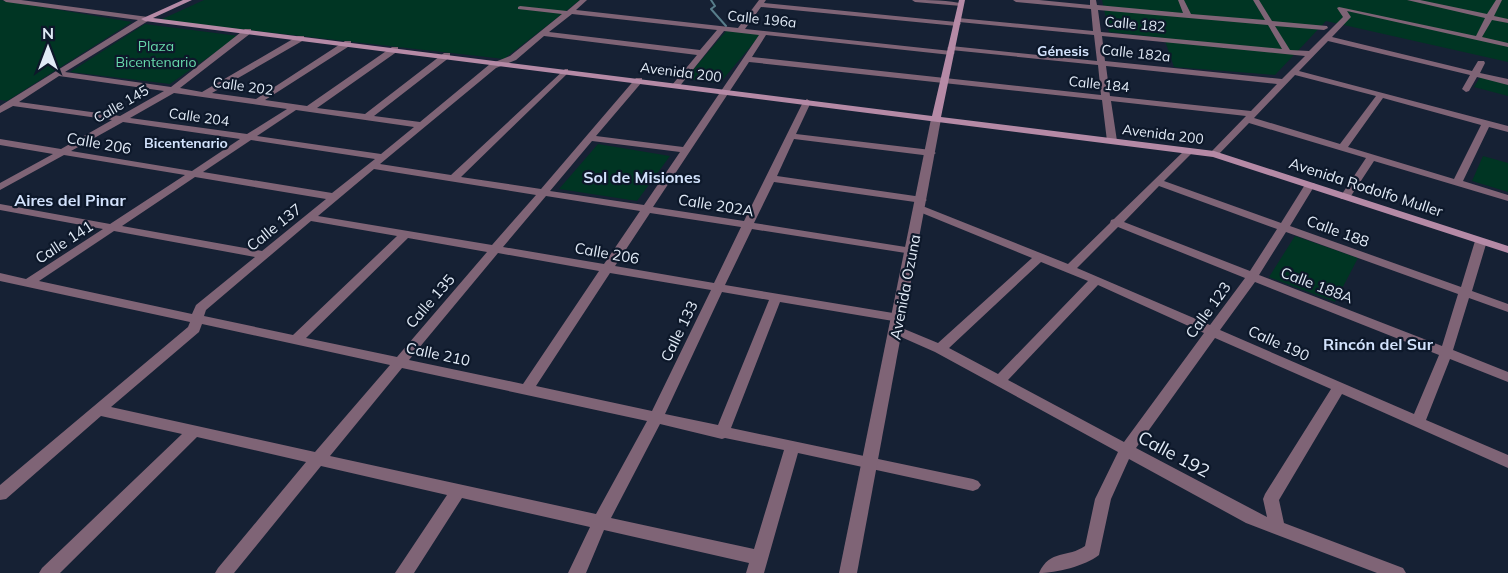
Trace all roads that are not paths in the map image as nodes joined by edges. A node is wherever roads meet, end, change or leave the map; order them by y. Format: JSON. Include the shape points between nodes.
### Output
{"nodes":[{"id":1,"x":6,"y":0,"type":"edge"},
{"id":2,"x":189,"y":0,"type":"edge"},
{"id":3,"x":584,"y":0,"type":"edge"},
{"id":4,"x":915,"y":0,"type":"edge"},
{"id":5,"x":1016,"y":0,"type":"edge"},
{"id":6,"x":1181,"y":0,"type":"edge"},
{"id":7,"x":1256,"y":0,"type":"edge"},
{"id":8,"x":1358,"y":0,"type":"edge"},
{"id":9,"x":1410,"y":0,"type":"edge"},
{"id":10,"x":1499,"y":0,"type":"edge"},
{"id":11,"x":761,"y":2,"type":"edge"},
{"id":12,"x":962,"y":2,"type":"edge"},
{"id":13,"x":1093,"y":3,"type":"edge"},
{"id":14,"x":520,"y":8,"type":"dead end"},
{"id":15,"x":1341,"y":8,"type":"dead end"},
{"id":16,"x":570,"y":12,"type":"junction"},
{"id":17,"x":1188,"y":15,"type":"junction"},
{"id":18,"x":1489,"y":17,"type":"junction"},
{"id":19,"x":145,"y":19,"type":"junction"},
{"id":20,"x":1508,"y":21,"type":"edge"},
{"id":21,"x":957,"y":22,"type":"junction"},
{"id":22,"x":1270,"y":23,"type":"junction"},
{"id":23,"x":722,"y":28,"type":"junction"},
{"id":24,"x":1324,"y":28,"type":"dead end"},
{"id":25,"x":740,"y":30,"type":"junction"},
{"id":26,"x":248,"y":31,"type":"junction"},
{"id":27,"x":764,"y":33,"type":"junction"},
{"id":28,"x":543,"y":34,"type":"junction"},
{"id":29,"x":1097,"y":34,"type":"junction"},
{"id":30,"x":301,"y":38,"type":"junction"},
{"id":31,"x":1326,"y":38,"type":"junction"},
{"id":32,"x":1478,"y":38,"type":"junction"},
{"id":33,"x":348,"y":43,"type":"junction"},
{"id":34,"x":1508,"y":45,"type":"edge"},
{"id":35,"x":395,"y":49,"type":"junction"},
{"id":36,"x":951,"y":50,"type":"junction"},
{"id":37,"x":1287,"y":51,"type":"junction"},
{"id":38,"x":702,"y":53,"type":"junction"},
{"id":39,"x":1311,"y":54,"type":"junction"},
{"id":40,"x":447,"y":55,"type":"junction"},
{"id":41,"x":746,"y":59,"type":"junction"},
{"id":42,"x":502,"y":62,"type":"junction"},
{"id":43,"x":1481,"y":63,"type":"dead end"},
{"id":44,"x":1101,"y":64,"type":"junction"},
{"id":45,"x":565,"y":70,"type":"junction"},
{"id":46,"x":1293,"y":72,"type":"junction"},
{"id":47,"x":59,"y":74,"type":"junction"},
{"id":48,"x":1475,"y":74,"type":"junction"},
{"id":49,"x":639,"y":80,"type":"junction"},
{"id":50,"x":944,"y":81,"type":"junction"},
{"id":51,"x":1282,"y":82,"type":"junction"},
{"id":52,"x":1508,"y":82,"type":"edge"},
{"id":53,"x":676,"y":85,"type":"junction"},
{"id":54,"x":1466,"y":89,"type":"dead end"},
{"id":55,"x":173,"y":90,"type":"junction"},
{"id":56,"x":725,"y":91,"type":"junction"},
{"id":57,"x":204,"y":94,"type":"junction"},
{"id":58,"x":1381,"y":95,"type":"junction"},
{"id":59,"x":1106,"y":98,"type":"junction"},
{"id":60,"x":256,"y":102,"type":"junction"},
{"id":61,"x":807,"y":102,"type":"junction"},
{"id":62,"x":11,"y":103,"type":"junction"},
{"id":63,"x":295,"y":107,"type":"junction"},
{"id":64,"x":309,"y":109,"type":"junction"},
{"id":65,"x":0,"y":110,"type":"edge"},
{"id":66,"x":367,"y":117,"type":"junction"},
{"id":67,"x":1248,"y":117,"type":"junction"},
{"id":68,"x":123,"y":119,"type":"junction"},
{"id":69,"x":936,"y":119,"type":"junction"},
{"id":70,"x":1486,"y":123,"type":"junction"},
{"id":71,"x":422,"y":125,"type":"junction"},
{"id":72,"x":1508,"y":129,"type":"edge"},
{"id":73,"x":791,"y":136,"type":"junction"},
{"id":74,"x":250,"y":138,"type":"junction"},
{"id":75,"x":590,"y":138,"type":"junction"},
{"id":76,"x":1112,"y":141,"type":"junction"},
{"id":77,"x":0,"y":142,"type":"edge"},
{"id":78,"x":1342,"y":148,"type":"junction"},
{"id":79,"x":685,"y":150,"type":"junction"},
{"id":80,"x":1189,"y":151,"type":"junction"},
{"id":81,"x":63,"y":152,"type":"junction"},
{"id":82,"x":931,"y":153,"type":"junction"},
{"id":83,"x":1214,"y":154,"type":"junction"},
{"id":84,"x":384,"y":157,"type":"junction"},
{"id":85,"x":1372,"y":157,"type":"junction"},
{"id":86,"x":373,"y":166,"type":"junction"},
{"id":87,"x":194,"y":175,"type":"junction"},
{"id":88,"x":770,"y":178,"type":"junction"},
{"id":89,"x":453,"y":179,"type":"junction"},
{"id":90,"x":1157,"y":182,"type":"junction"},
{"id":91,"x":1458,"y":183,"type":"junction"},
{"id":92,"x":1310,"y":185,"type":"junction"},
{"id":93,"x":0,"y":187,"type":"edge"},
{"id":94,"x":544,"y":193,"type":"junction"},
{"id":95,"x":1346,"y":196,"type":"junction"},
{"id":96,"x":335,"y":197,"type":"junction"},
{"id":97,"x":1508,"y":198,"type":"edge"},
{"id":98,"x":921,"y":204,"type":"junction"},
{"id":99,"x":0,"y":207,"type":"edge"},
{"id":100,"x":646,"y":209,"type":"junction"},
{"id":101,"x":310,"y":218,"type":"junction"},
{"id":102,"x":1115,"y":222,"type":"junction"},
{"id":103,"x":748,"y":225,"type":"junction"},
{"id":104,"x":1283,"y":227,"type":"junction"},
{"id":105,"x":114,"y":228,"type":"junction"},
{"id":106,"x":405,"y":234,"type":"junction"},
{"id":107,"x":1481,"y":241,"type":"junction"},
{"id":108,"x":1508,"y":249,"type":"edge"},
{"id":109,"x":497,"y":250,"type":"junction"},
{"id":110,"x":912,"y":251,"type":"junction"},
{"id":111,"x":264,"y":255,"type":"junction"},
{"id":112,"x":1038,"y":259,"type":"junction"},
{"id":113,"x":607,"y":268,"type":"junction"},
{"id":114,"x":1069,"y":270,"type":"junction"},
{"id":115,"x":0,"y":277,"type":"edge"},
{"id":116,"x":1252,"y":277,"type":"junction"},
{"id":117,"x":1096,"y":280,"type":"junction"},
{"id":118,"x":28,"y":283,"type":"junction"},
{"id":119,"x":718,"y":287,"type":"junction"},
{"id":120,"x":1464,"y":292,"type":"junction"},
{"id":121,"x":776,"y":297,"type":"junction"},
{"id":122,"x":1508,"y":308,"type":"edge"},
{"id":123,"x":197,"y":318,"type":"junction"},
{"id":124,"x":898,"y":324,"type":"junction"},
{"id":125,"x":1213,"y":331,"type":"junction"},
{"id":126,"x":295,"y":341,"type":"junction"},
{"id":127,"x":940,"y":350,"type":"junction"},
{"id":128,"x":1446,"y":352,"type":"junction"},
{"id":129,"x":398,"y":363,"type":"junction"},
{"id":130,"x":1508,"y":377,"type":"edge"},
{"id":131,"x":999,"y":381,"type":"junction"},
{"id":132,"x":1339,"y":387,"type":"junction"},
{"id":133,"x":526,"y":390,"type":"junction"},
{"id":134,"x":99,"y":410,"type":"junction"},
{"id":135,"x":655,"y":419,"type":"junction"},
{"id":136,"x":1418,"y":423,"type":"junction"},
{"id":137,"x":194,"y":431,"type":"junction"},
{"id":138,"x":722,"y":433,"type":"junction"},
{"id":139,"x":792,"y":448,"type":"junction"},
{"id":140,"x":1126,"y":450,"type":"junction"},
{"id":141,"x":318,"y":459,"type":"junction"},
{"id":142,"x":870,"y":462,"type":"junction"},
{"id":143,"x":1508,"y":462,"type":"edge"},
{"id":144,"x":973,"y":485,"type":"dead end"},
{"id":145,"x":459,"y":490,"type":"junction"},
{"id":146,"x":0,"y":494,"type":"edge"},
{"id":147,"x":600,"y":522,"type":"junction"},
{"id":148,"x":1277,"y":527,"type":"junction"},
{"id":149,"x":757,"y":565,"type":"edge"},
{"id":150,"x":48,"y":573,"type":"edge"},
{"id":151,"x":224,"y":573,"type":"edge"},
{"id":152,"x":404,"y":573,"type":"edge"},
{"id":153,"x":577,"y":573,"type":"edge"},
{"id":154,"x":848,"y":573,"type":"edge"},
{"id":155,"x":1048,"y":573,"type":"edge"},
{"id":156,"x":1397,"y":573,"type":"edge"}],
"edges":[{"from":1,"to":19,"type":"street"},
{"from":2,"to":19,"type":"main road"},
{"from":3,"to":16,"type":"street","name":"Calle 137"},
{"from":4,"to":12,"type":"street"},
{"from":5,"to":13,"type":"street"},
{"from":6,"to":17,"type":"street"},
{"from":7,"to":22,"type":"street"},
{"from":8,"to":32,"type":"street","via":[[1346,9]]},
{"from":9,"to":18,"type":"street"},
{"from":10,"to":18,"type":"street"},
{"from":11,"to":21,"type":"street","name":"Calle 182"},
{"from":11,"to":25,"type":"street"},
{"from":12,"to":21,"type":"main road","name":"Avenida Ozuna"},
{"from":13,"to":17,"type":"street"},
{"from":13,"to":29,"type":"street"},
{"from":14,"to":16,"type":"street","name":"Calle 196a"},
{"from":15,"to":31,"type":"street","via":[[1347,17]]},
{"from":16,"to":23,"type":"street","name":"Calle 196a"},
{"from":16,"to":28,"type":"street","name":"Calle 137"},
{"from":17,"to":22,"type":"street"},
{"from":18,"to":20,"type":"street"},
{"from":18,"to":32,"type":"street"},
{"from":19,"to":26,"type":"main road","name":"Avenida 200"},
{"from":19,"to":47,"type":"street"},
{"from":21,"to":29,"type":"street","name":"Calle 182"},
{"from":21,"to":36,"type":"main road","name":"Avenida Ozuna"},
{"from":22,"to":24,"type":"street"},
{"from":22,"to":37,"type":"street"},
{"from":23,"to":25,"type":"street","name":"Calle 196a"},
{"from":23,"to":38,"type":"street"},
{"from":25,"to":27,"type":"street","name":"Calle 196a"},
{"from":26,"to":30,"type":"main road","name":"Avenida 200"},
{"from":26,"to":55,"type":"street","name":"Calle 145"},
{"from":27,"to":36,"type":"street","name":"Calle 196a"},
{"from":27,"to":41,"type":"street"},
{"from":28,"to":38,"type":"street"},
{"from":28,"to":42,"type":"street","name":"Calle 137"},
{"from":29,"to":37,"type":"street","name":"Calle 182"},
{"from":29,"to":44,"type":"street"},
{"from":30,"to":33,"type":"main road","name":"Avenida 200"},
{"from":30,"to":57,"type":"street"},
{"from":31,"to":39,"type":"street"},
{"from":31,"to":48,"type":"street"},
{"from":32,"to":34,"type":"street"},
{"from":33,"to":35,"type":"main road","name":"Avenida 200"},
{"from":33,"to":60,"type":"street"},
{"from":35,"to":40,"type":"main road","name":"Avenida 200"},
{"from":35,"to":64,"type":"street"},
{"from":36,"to":44,"type":"street","name":"Calle 182a"},
{"from":36,"to":50,"type":"main road","name":"Avenida Ozuna"},
{"from":37,"to":39,"type":"street","name":"Calle 182"},
{"from":38,"to":53,"type":"street"},
{"from":39,"to":46,"type":"street"},
{"from":40,"to":42,"type":"main road","name":"Avenida 200"},
{"from":40,"to":66,"type":"street"},
{"from":41,"to":50,"type":"street","name":"Calle 184"},
{"from":41,"to":56,"type":"street"},
{"from":42,"to":45,"type":"main road","name":"Avenida 200"},
{"from":42,"to":71,"type":"street","name":"Calle 137"},
{"from":43,"to":48,"type":"street"},
{"from":44,"to":51,"type":"street","name":"Calle 182a"},
{"from":44,"to":59,"type":"street"},
{"from":45,"to":49,"type":"main road","name":"Avenida 200"},
{"from":45,"to":89,"type":"street"},
{"from":46,"to":51,"type":"street"},
{"from":46,"to":58,"type":"street"},
{"from":47,"to":55,"type":"street","name":"Calle 202"},
{"from":47,"to":62,"type":"street"},
{"from":48,"to":52,"type":"street"},
{"from":48,"to":54,"type":"street"},
{"from":49,"to":53,"type":"main road","name":"Avenida 200"},
{"from":49,"to":75,"type":"street","name":"Calle 135"},
{"from":50,"to":59,"type":"street","name":"Calle 184"},
{"from":50,"to":69,"type":"main road","name":"Avenida Ozuna"},
{"from":51,"to":67,"type":"street"},
{"from":53,"to":56,"type":"main road","name":"Avenida 200"},
{"from":55,"to":57,"type":"street","name":"Calle 202"},
{"from":55,"to":68,"type":"street","name":"Calle 145"},
{"from":56,"to":61,"type":"main road","name":"Avenida 200"},
{"from":56,"to":79,"type":"street"},
{"from":57,"to":60,"type":"street","name":"Calle 202"},
{"from":58,"to":70,"type":"street"},
{"from":58,"to":78,"type":"street"},
{"from":59,"to":67,"type":"street","name":"Calle 184"},
{"from":59,"to":76,"type":"street"},
{"from":60,"to":63,"type":"street","name":"Calle 202"},
{"from":61,"to":69,"type":"main road","name":"Avenida 200"},
{"from":61,"to":73,"type":"street","name":"Calle 133"},
{"from":62,"to":65,"type":"street"},
{"from":62,"to":68,"type":"street","name":"Calle 204"},
{"from":63,"to":64,"type":"street","name":"Calle 202"},
{"from":63,"to":74,"type":"street","name":"Calle 141"},
{"from":64,"to":66,"type":"street","name":"Calle 202"},
{"from":66,"to":71,"type":"street","name":"Calle 202"},
{"from":67,"to":78,"type":"street","name":"Calle 184"},
{"from":67,"to":83,"type":"street"},
{"from":68,"to":74,"type":"street","name":"Calle 204"},
{"from":68,"to":81,"type":"street","name":"Calle 145"},
{"from":69,"to":76,"type":"main road","name":"Avenida 200"},
{"from":69,"to":82,"type":"street","name":"Avenida Ozuna"},
{"from":70,"to":72,"type":"street"},
{"from":70,"to":91,"type":"street"},
{"from":71,"to":84,"type":"street","name":"Calle 137"},
{"from":73,"to":82,"type":"street"},
{"from":73,"to":88,"type":"street","name":"Calle 133"},
{"from":74,"to":84,"type":"street","name":"Calle 204"},
{"from":74,"to":87,"type":"street","name":"Calle 141"},
{"from":75,"to":79,"type":"street"},
{"from":75,"to":94,"type":"street","name":"Calle 135"},
{"from":76,"to":80,"type":"main road","name":"Avenida 200"},
{"from":77,"to":81,"type":"street","name":"Calle 206"},
{"from":78,"to":85,"type":"street","name":"Calle 184"},
{"from":79,"to":100,"type":"street"},
{"from":80,"to":83,"type":"main road","name":"Avenida 200"},
{"from":80,"to":90,"type":"street"},
{"from":81,"to":87,"type":"street","name":"Calle 206"},
{"from":81,"to":93,"type":"street","name":"Calle 145"},
{"from":82,"to":98,"type":"street","name":"Avenida Ozuna"},
{"from":83,"to":92,"type":"main road","name":"Avenida Rodolfo Muller"},
{"from":84,"to":86,"type":"street","name":"Calle 137"},
{"from":85,"to":91,"type":"street","name":"Calle 184"},
{"from":85,"to":95,"type":"street"},
{"from":86,"to":89,"type":"street","name":"Calle 202A"},
{"from":86,"to":96,"type":"street","name":"Calle 137"},
{"from":87,"to":96,"type":"street","name":"Calle 206"},
{"from":87,"to":105,"type":"street","name":"Calle 141"},
{"from":88,"to":98,"type":"street","name":"Calle 190"},
{"from":88,"to":103,"type":"street","name":"Calle 133"},
{"from":89,"to":94,"type":"street","name":"Calle 202A"},
{"from":90,"to":102,"type":"street"},
{"from":90,"to":104,"type":"street","name":"Calle 188"},
{"from":91,"to":97,"type":"street","name":"Calle 184"},
{"from":92,"to":95,"type":"main road","name":"Avenida Rodolfo Muller"},
{"from":92,"to":104,"type":"street","name":"Calle 123"},
{"from":94,"to":100,"type":"street","name":"Calle 202A"},
{"from":94,"to":109,"type":"street","name":"Calle 135"},
{"from":95,"to":107,"type":"main road","name":"Avenida Rodolfo Muller"},
{"from":96,"to":101,"type":"street","name":"Calle 137"},
{"from":98,"to":110,"type":"street","name":"Avenida Ozuna"},
{"from":98,"to":112,"type":"street","name":"Calle 190"},
{"from":99,"to":105,"type":"street"},
{"from":100,"to":103,"type":"street","name":"Calle 202A"},
{"from":100,"to":113,"type":"street"},
{"from":101,"to":106,"type":"street","name":"Calle 206"},
{"from":101,"to":111,"type":"street","name":"Calle 137"},
{"from":102,"to":114,"type":"street"},
{"from":102,"to":116,"type":"street","name":"Calle 188A"},
{"from":103,"to":110,"type":"street","name":"Calle 202A"},
{"from":103,"to":119,"type":"street","name":"Calle 133"},
{"from":104,"to":116,"type":"street","name":"Calle 123"},
{"from":104,"to":120,"type":"street","name":"Calle 188"},
{"from":105,"to":111,"type":"street"},
{"from":105,"to":118,"type":"street","name":"Calle 141"},
{"from":106,"to":109,"type":"street","name":"Calle 206"},
{"from":106,"to":126,"type":"street"},
{"from":107,"to":108,"type":"main road","name":"Avenida Rodolfo Muller"},
{"from":107,"to":120,"type":"street"},
{"from":109,"to":113,"type":"street","name":"Calle 206"},
{"from":109,"to":129,"type":"street","name":"Calle 135"},
{"from":110,"to":124,"type":"street","name":"Avenida Ozuna"},
{"from":111,"to":123,"type":"street","name":"Calle 137","via":[[200,308]]},
{"from":112,"to":114,"type":"street","name":"Calle 190"},
{"from":112,"to":127,"type":"street"},
{"from":113,"to":119,"type":"street","name":"Calle 206"},
{"from":113,"to":133,"type":"street"},
{"from":114,"to":117,"type":"street","name":"Calle 190"},
{"from":115,"to":118,"type":"street","name":"Calle 210"},
{"from":116,"to":125,"type":"street","name":"Calle 123"},
{"from":116,"to":128,"type":"street","name":"Calle 188A"},
{"from":117,"to":125,"type":"street","name":"Calle 190"},
{"from":117,"to":131,"type":"street"},
{"from":118,"to":123,"type":"street","name":"Calle 210"},
{"from":119,"to":121,"type":"street","name":"Calle 206"},
{"from":119,"to":135,"type":"street","name":"Calle 133"},
{"from":120,"to":122,"type":"street","name":"Calle 188"},
{"from":120,"to":128,"type":"street"},
{"from":121,"to":124,"type":"street","name":"Calle 206"},
{"from":121,"to":138,"type":"street"},
{"from":123,"to":126,"type":"street","name":"Calle 210"},
{"from":123,"to":134,"type":"street","name":"Calle 137","via":[[194,329]]},
{"from":124,"to":127,"type":"street","name":"Calle 206"},
{"from":124,"to":142,"type":"street","name":"Avenida Ozuna"},
{"from":125,"to":132,"type":"street","name":"Calle 190"},
{"from":125,"to":140,"type":"street","name":"Calle 123"},
{"from":126,"to":129,"type":"street","name":"Calle 210"},
{"from":127,"to":131,"type":"street","name":"Calle 192"},
{"from":128,"to":130,"type":"street","name":"Calle 188A"},
{"from":128,"to":136,"type":"street"},
{"from":129,"to":133,"type":"street","name":"Calle 210"},
{"from":129,"to":141,"type":"street","name":"Calle 135"},
{"from":131,"to":140,"type":"street","name":"Calle 192"},
{"from":132,"to":136,"type":"street","name":"Calle 190"},
{"from":132,"to":148,"type":"street","via":[[1271,499]]},
{"from":133,"to":135,"type":"street","name":"Calle 210"},
{"from":134,"to":137,"type":"street"},
{"from":134,"to":146,"type":"street","name":"Calle 137"},
{"from":135,"to":138,"type":"street","name":"Calle 210"},
{"from":135,"to":147,"type":"street","name":"Calle 133"},
{"from":136,"to":143,"type":"street","name":"Calle 190"},
{"from":137,"to":141,"type":"street"},
{"from":137,"to":150,"type":"street"},
{"from":138,"to":139,"type":"street","name":"Calle 210"},
{"from":139,"to":142,"type":"street","name":"Calle 210"},
{"from":139,"to":149,"type":"street"},
{"from":140,"to":148,"type":"street","name":"Calle 192","via":[[1252,518]]},
{"from":140,"to":155,"type":"street","name":"Calle 123","via":[[1102,499],[1093,550],[1088,555],[1059,562]]},
{"from":141,"to":145,"type":"street"},
{"from":141,"to":151,"type":"street","name":"Calle 135"},
{"from":142,"to":144,"type":"street","name":"Calle 210"},
{"from":142,"to":154,"type":"street","name":"Avenida Ozuna"},
{"from":145,"to":147,"type":"street"},
{"from":145,"to":152,"type":"street"},
{"from":147,"to":149,"type":"street"},
{"from":147,"to":153,"type":"street","name":"Calle 133"},
{"from":148,"to":156,"type":"street","name":"Calle 192"}]}
